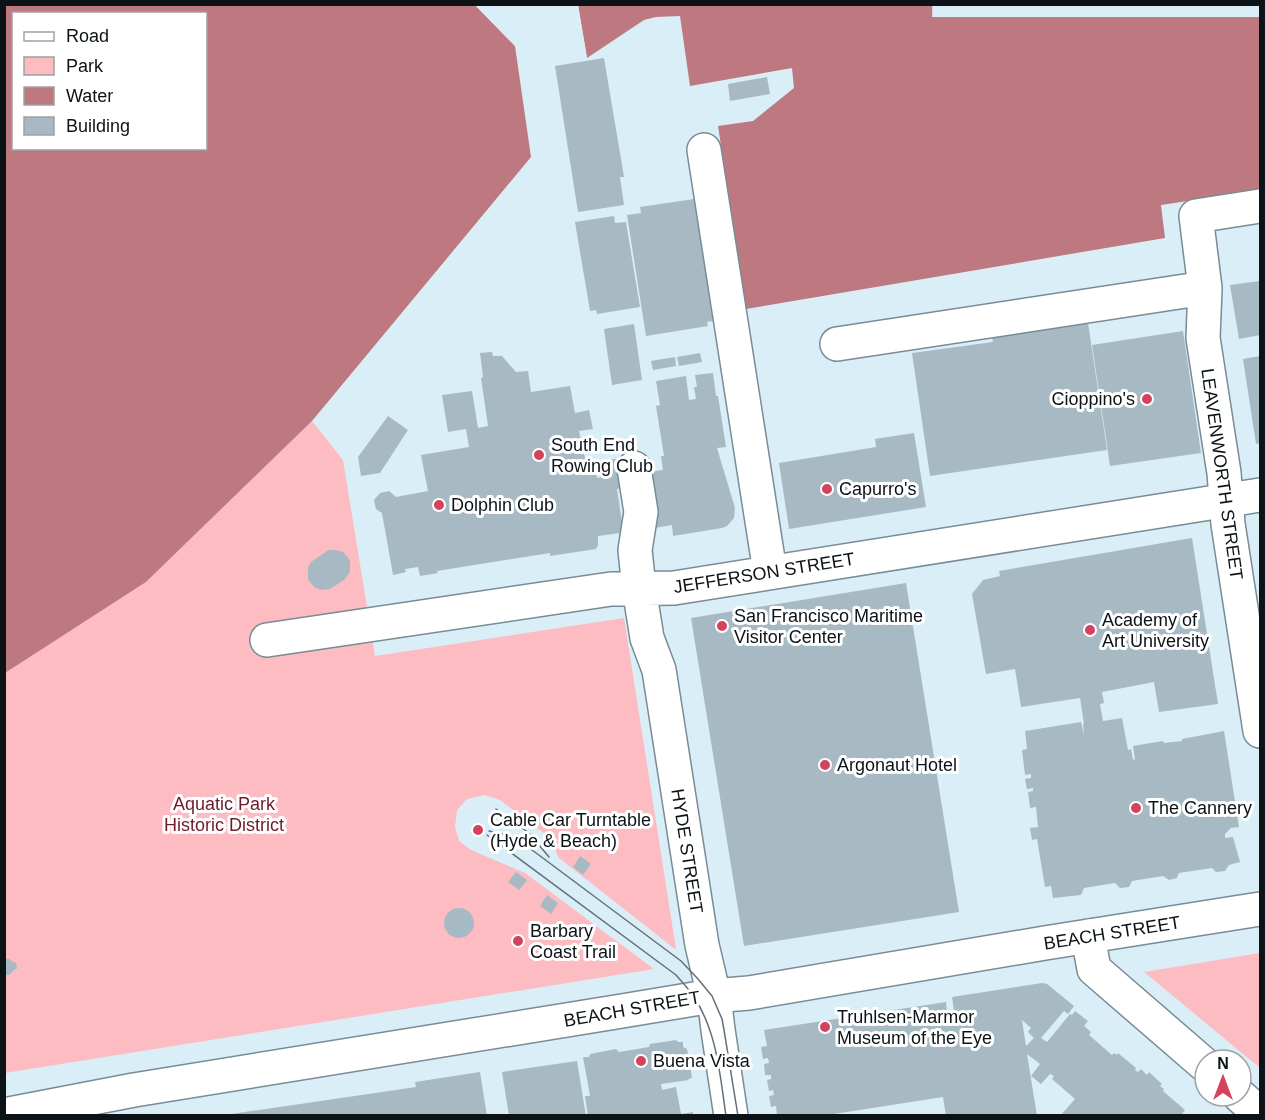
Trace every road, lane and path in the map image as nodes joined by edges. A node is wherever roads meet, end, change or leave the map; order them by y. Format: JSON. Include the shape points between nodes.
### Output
{"nodes":[{"id":1,"x":704,"y":150,"type":"dead end"},
{"id":2,"x":1260,"y":206,"type":"edge"},
{"id":3,"x":1205,"y":288,"type":"junction"},
{"id":4,"x":837,"y":344,"type":"dead end"},
{"id":5,"x":634,"y":468,"type":"dead end"},
{"id":6,"x":1260,"y":495,"type":"edge"},
{"id":7,"x":1226,"y":500,"type":"junction"},
{"id":8,"x":770,"y":572,"type":"junction"},
{"id":9,"x":639,"y":588,"type":"junction"},
{"id":10,"x":267,"y":640,"type":"dead end"},
{"id":11,"x":1260,"y":731,"type":"edge"},
{"id":12,"x":1260,"y":909,"type":"edge"},
{"id":13,"x":1088,"y":936,"type":"junction"},
{"id":14,"x":714,"y":996,"type":"junction"},
{"id":15,"x":1193,"y":1055,"type":"edge"},
{"id":16,"x":136,"y":1103,"type":"edge"},
{"id":17,"x":4,"y":1115,"type":"edge"},
{"id":18,"x":731,"y":1116,"type":"edge"}],
"edges":[{"from":1,"to":8,"type":"street"},
{"from":2,"to":3,"type":"street","name":"LEAVENWORTH STREET","via":[[1196,216]]},
{"from":3,"to":4,"type":"street"},
{"from":3,"to":7,"type":"street","name":"LEAVENWORTH STREET","via":[[1203,338]]},
{"from":5,"to":9,"type":"street","name":"HYDE STREET","via":[[641,512],[635,550]]},
{"from":6,"to":7,"type":"street","name":"JEFFERSON STREET"},
{"from":7,"to":8,"type":"street","name":"JEFFERSON STREET"},
{"from":7,"to":11,"type":"street","name":"LEAVENWORTH STREET"},
{"from":8,"to":9,"type":"street","name":"JEFFERSON STREET","via":[[674,588]]},
{"from":9,"to":10,"type":"street","name":"JEFFERSON STREET"},
{"from":9,"to":14,"type":"street","name":"HYDE STREET","via":[[646,638],[659,670],[702,945]]},
{"from":12,"to":13,"type":"street","name":"BEACH STREET"},
{"from":13,"to":14,"type":"street","name":"BEACH STREET"},
{"from":13,"to":15,"type":"street","via":[[1094,969]]},
{"from":14,"to":16,"type":"street","name":"BEACH STREET"},
{"from":14,"to":18,"type":"street","name":"HYDE STREET"},
{"from":16,"to":17,"type":"street","name":"BEACH STREET"}]}
